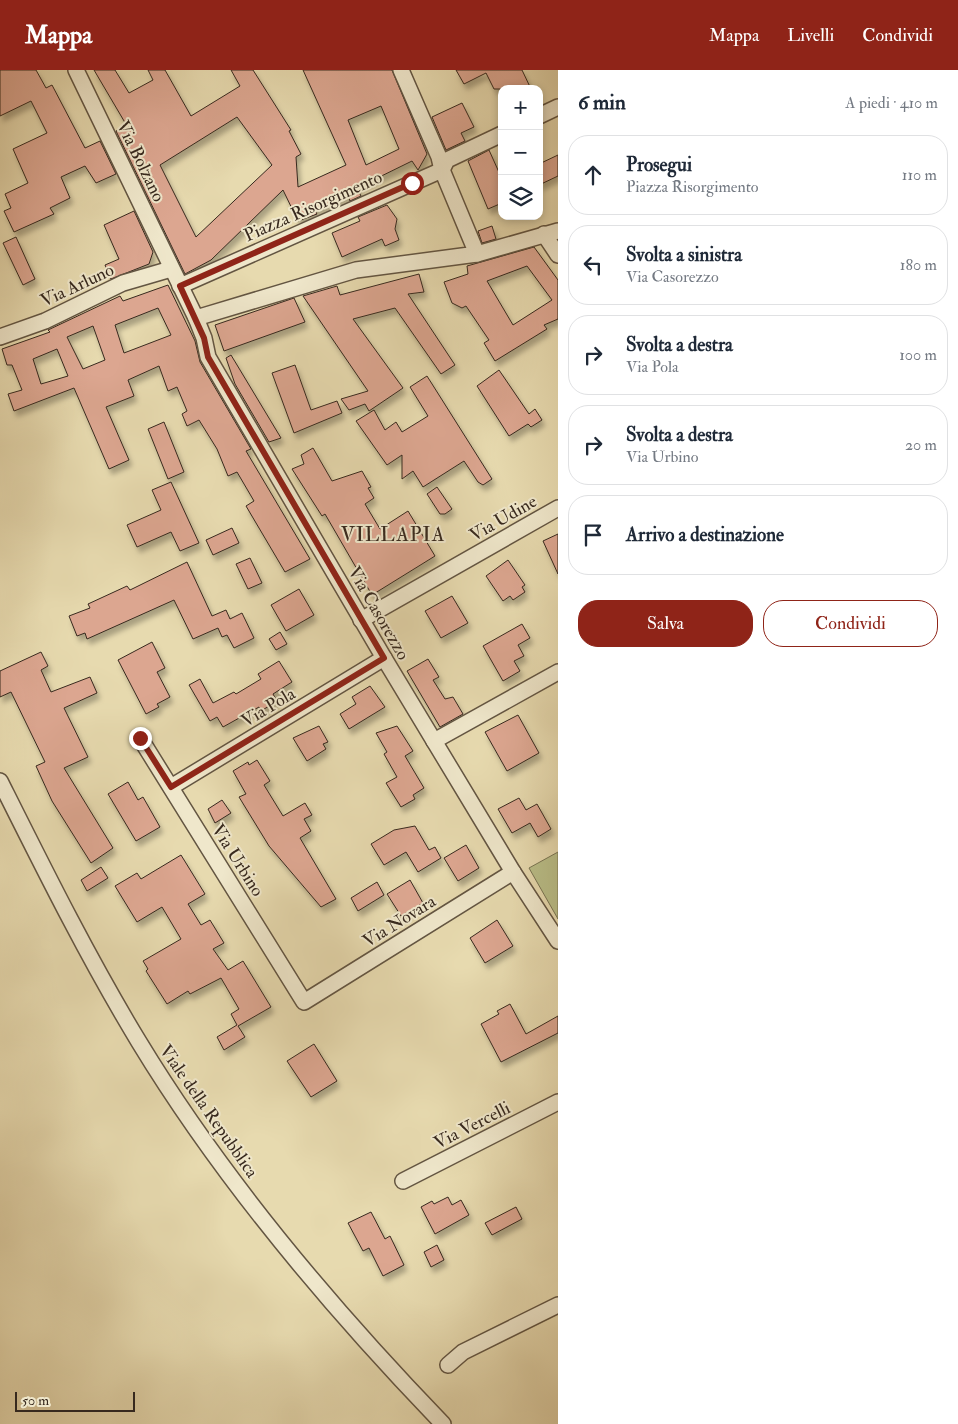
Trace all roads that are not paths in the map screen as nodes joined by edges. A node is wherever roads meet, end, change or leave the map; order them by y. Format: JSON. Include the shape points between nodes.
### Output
{"nodes":[{"id":1,"x":76,"y":70,"type":"edge"},
{"id":2,"x":401,"y":70,"type":"edge"},
{"id":3,"x":558,"y":107,"type":"edge"},
{"id":4,"x":543,"y":114,"type":"edge"},
{"id":5,"x":498,"y":136,"type":"edge"},
{"id":6,"x":442,"y":170,"type":"junction"},
{"id":7,"x":551,"y":233,"type":"edge"},
{"id":8,"x":477,"y":254,"type":"junction"},
{"id":9,"x":558,"y":255,"type":"edge"},
{"id":10,"x":171,"y":269,"type":"junction"},
{"id":11,"x":180,"y":286,"type":"junction"},
{"id":12,"x":196,"y":318,"type":"junction"},
{"id":13,"x":0,"y":336,"type":"edge"},
{"id":14,"x":558,"y":508,"type":"edge"},
{"id":15,"x":361,"y":620,"type":"junction"},
{"id":16,"x":384,"y":658,"type":"junction"},
{"id":17,"x":558,"y":672,"type":"edge"},
{"id":18,"x":140,"y":738,"type":"dead end"},
{"id":19,"x":434,"y":741,"type":"junction"},
{"id":20,"x":0,"y":781,"type":"edge"},
{"id":21,"x":171,"y":787,"type":"junction"},
{"id":22,"x":513,"y":872,"type":"junction"},
{"id":23,"x":558,"y":941,"type":"edge"},
{"id":24,"x":304,"y":1002,"type":"joint"},
{"id":25,"x":558,"y":1102,"type":"edge"},
{"id":26,"x":403,"y":1180,"type":"dead end"},
{"id":27,"x":558,"y":1305,"type":"edge"},
{"id":28,"x":448,"y":1365,"type":"dead end"},
{"id":29,"x":443,"y":1424,"type":"edge"}],
"edges":[{"from":1,"to":10,"type":"street","name":"Via Bolzano"},
{"from":2,"to":6,"type":"street","via":[[439,156]]},
{"from":3,"to":4,"type":"street"},
{"from":5,"to":6,"type":"street","name":"Piazza Risorgimento","via":[[447,160]]},
{"from":6,"to":8,"type":"street"},
{"from":6,"to":11,"type":"street","name":"Piazza Risorgimento"},
{"from":7,"to":8,"type":"street"},
{"from":7,"to":9,"type":"street"},
{"from":8,"to":12,"type":"street","via":[[356,270]]},
{"from":10,"to":11,"type":"street","name":"Via Casorezzo"},
{"from":10,"to":13,"type":"street","name":"Via Arluno","via":[[123,283],[45,321]]},
{"from":11,"to":12,"type":"street","name":"Via Casorezzo"},
{"from":12,"to":15,"type":"street","name":"Via Casorezzo","via":[[208,357]]},
{"from":14,"to":15,"type":"street","name":"Via Udine"},
{"from":15,"to":16,"type":"street","name":"Via Casorezzo"},
{"from":16,"to":19,"type":"street","name":"Via Casorezzo"},
{"from":16,"to":21,"type":"street","name":"Via Pola"},
{"from":17,"to":19,"type":"street"},
{"from":18,"to":21,"type":"street","name":"Via Urbino"},
{"from":19,"to":22,"type":"street","name":"Via Casorezzo"},
{"from":20,"to":29,"type":"street","name":"Viale della Repubblica","via":[[94,965],[189,1118],[241,1189],[337,1306]]},
{"from":21,"to":24,"type":"street","name":"Via Urbino"},
{"from":22,"to":23,"type":"street","name":"Via Casorezzo"},
{"from":22,"to":24,"type":"street","name":"Via Novara"},
{"from":25,"to":26,"type":"street","name":"Via Vercelli"},
{"from":27,"to":28,"type":"street","via":[[463,1352]]}]}
